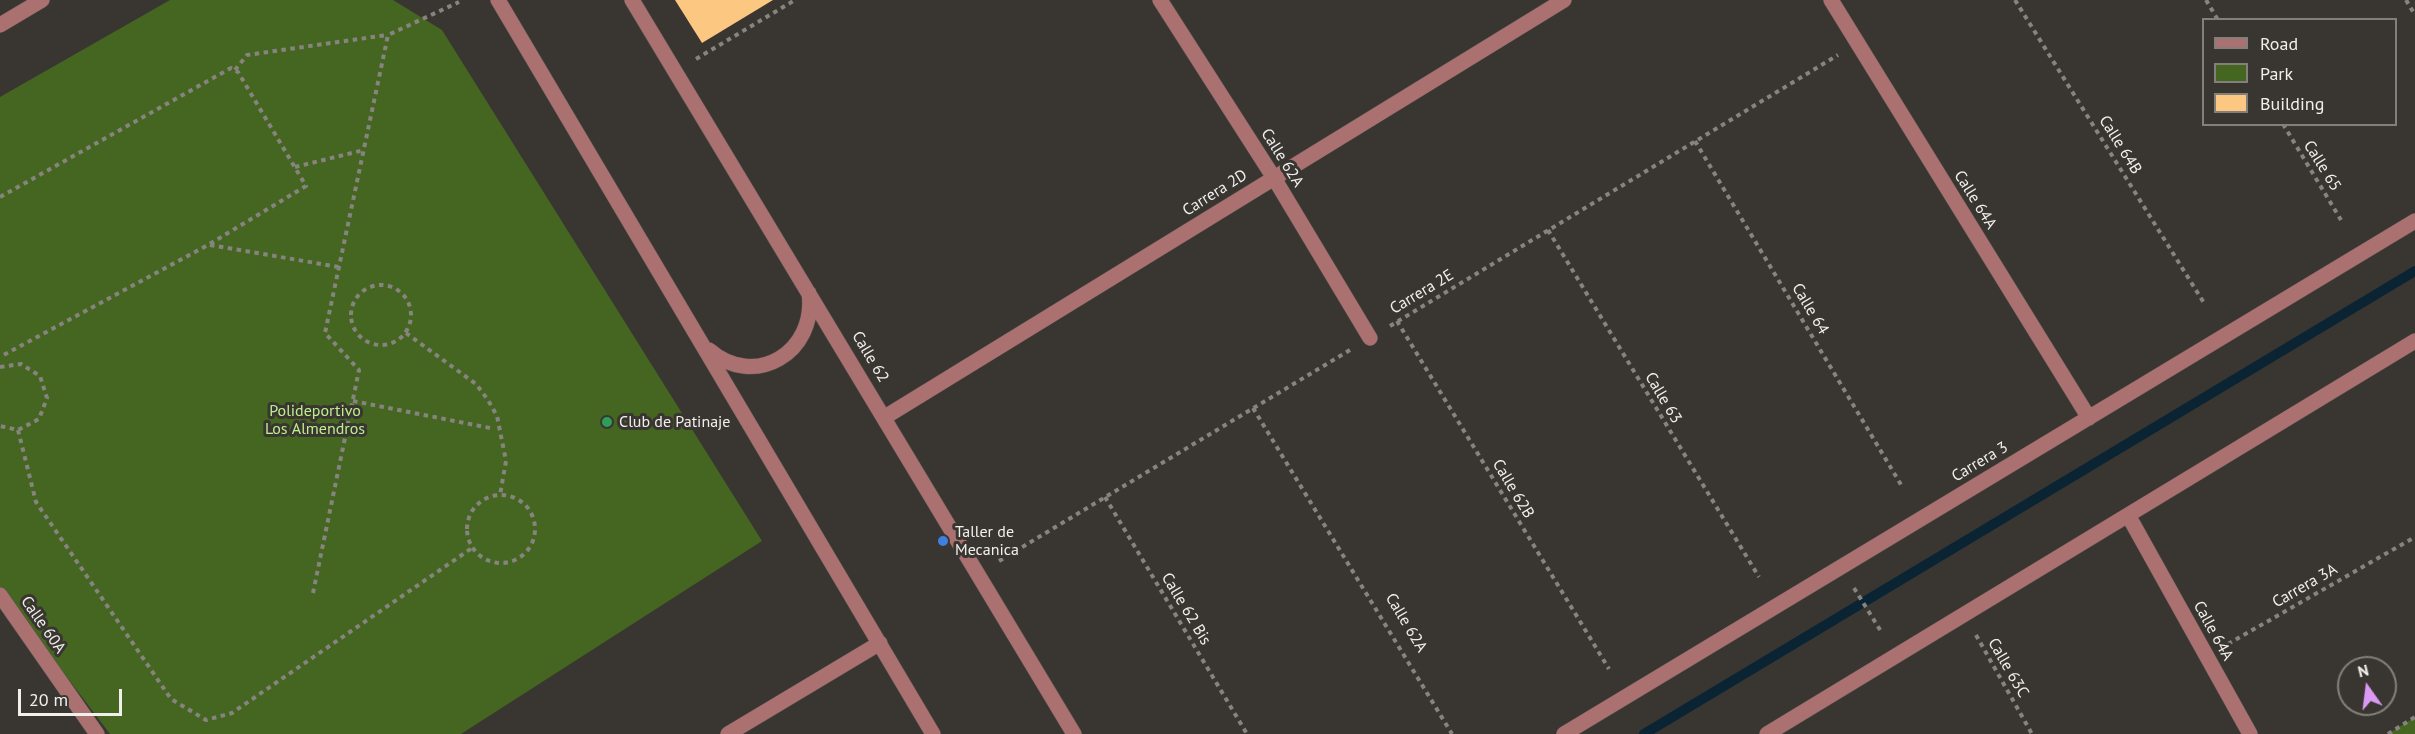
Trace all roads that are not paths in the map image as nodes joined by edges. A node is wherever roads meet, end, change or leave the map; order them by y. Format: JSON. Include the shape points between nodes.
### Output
{"nodes":[{"id":1,"x":42,"y":0,"type":"edge"},
{"id":2,"x":498,"y":0,"type":"edge"},
{"id":3,"x":632,"y":0,"type":"edge"},
{"id":4,"x":1161,"y":0,"type":"edge"},
{"id":5,"x":1564,"y":0,"type":"edge"},
{"id":6,"x":1831,"y":0,"type":"edge"},
{"id":7,"x":0,"y":25,"type":"edge"},
{"id":8,"x":1274,"y":178,"type":"junction"},
{"id":9,"x":2415,"y":221,"type":"edge"},
{"id":10,"x":809,"y":292,"type":"junction"},
{"id":11,"x":1370,"y":338,"type":"road end"},
{"id":12,"x":2415,"y":341,"type":"edge"},
{"id":13,"x":705,"y":346,"type":"junction"},
{"id":14,"x":885,"y":417,"type":"junction"},
{"id":15,"x":2089,"y":418,"type":"junction"},
{"id":16,"x":2128,"y":515,"type":"junction"},
{"id":17,"x":0,"y":595,"type":"edge"},
{"id":18,"x":880,"y":644,"type":"junction"},
{"id":19,"x":97,"y":734,"type":"edge"},
{"id":20,"x":728,"y":734,"type":"edge"},
{"id":21,"x":933,"y":734,"type":"edge"},
{"id":22,"x":1074,"y":734,"type":"edge"},
{"id":23,"x":1564,"y":734,"type":"edge"},
{"id":24,"x":1767,"y":734,"type":"edge"},
{"id":25,"x":2250,"y":734,"type":"edge"}],
"edges":[{"from":1,"to":7,"type":"street"},
{"from":2,"to":13,"type":"street"},
{"from":3,"to":10,"type":"street","name":"Calle 62"},
{"from":4,"to":8,"type":"street","name":"Calle 62A"},
{"from":5,"to":8,"type":"street","name":"Carrera 2D"},
{"from":6,"to":15,"type":"street","name":"Calle 64A"},
{"from":8,"to":11,"type":"street","name":"Calle 62A"},
{"from":8,"to":14,"type":"street","name":"Carrera 2D"},
{"from":9,"to":15,"type":"street","name":"Carrera 3"},
{"from":10,"to":13,"type":"street","via":[[808,323],[801,338],[778,360],[747,366],[731,363]]},
{"from":10,"to":14,"type":"street","name":"Calle 62"},
{"from":12,"to":16,"type":"street"},
{"from":13,"to":18,"type":"street"},
{"from":14,"to":22,"type":"street","name":"Calle 62"},
{"from":15,"to":23,"type":"street","name":"Carrera 3"},
{"from":16,"to":24,"type":"street"},
{"from":16,"to":25,"type":"street","name":"Calle 64A"},
{"from":17,"to":19,"type":"street","name":"Calle 60A"},
{"from":18,"to":20,"type":"street"},
{"from":18,"to":21,"type":"street"}]}
